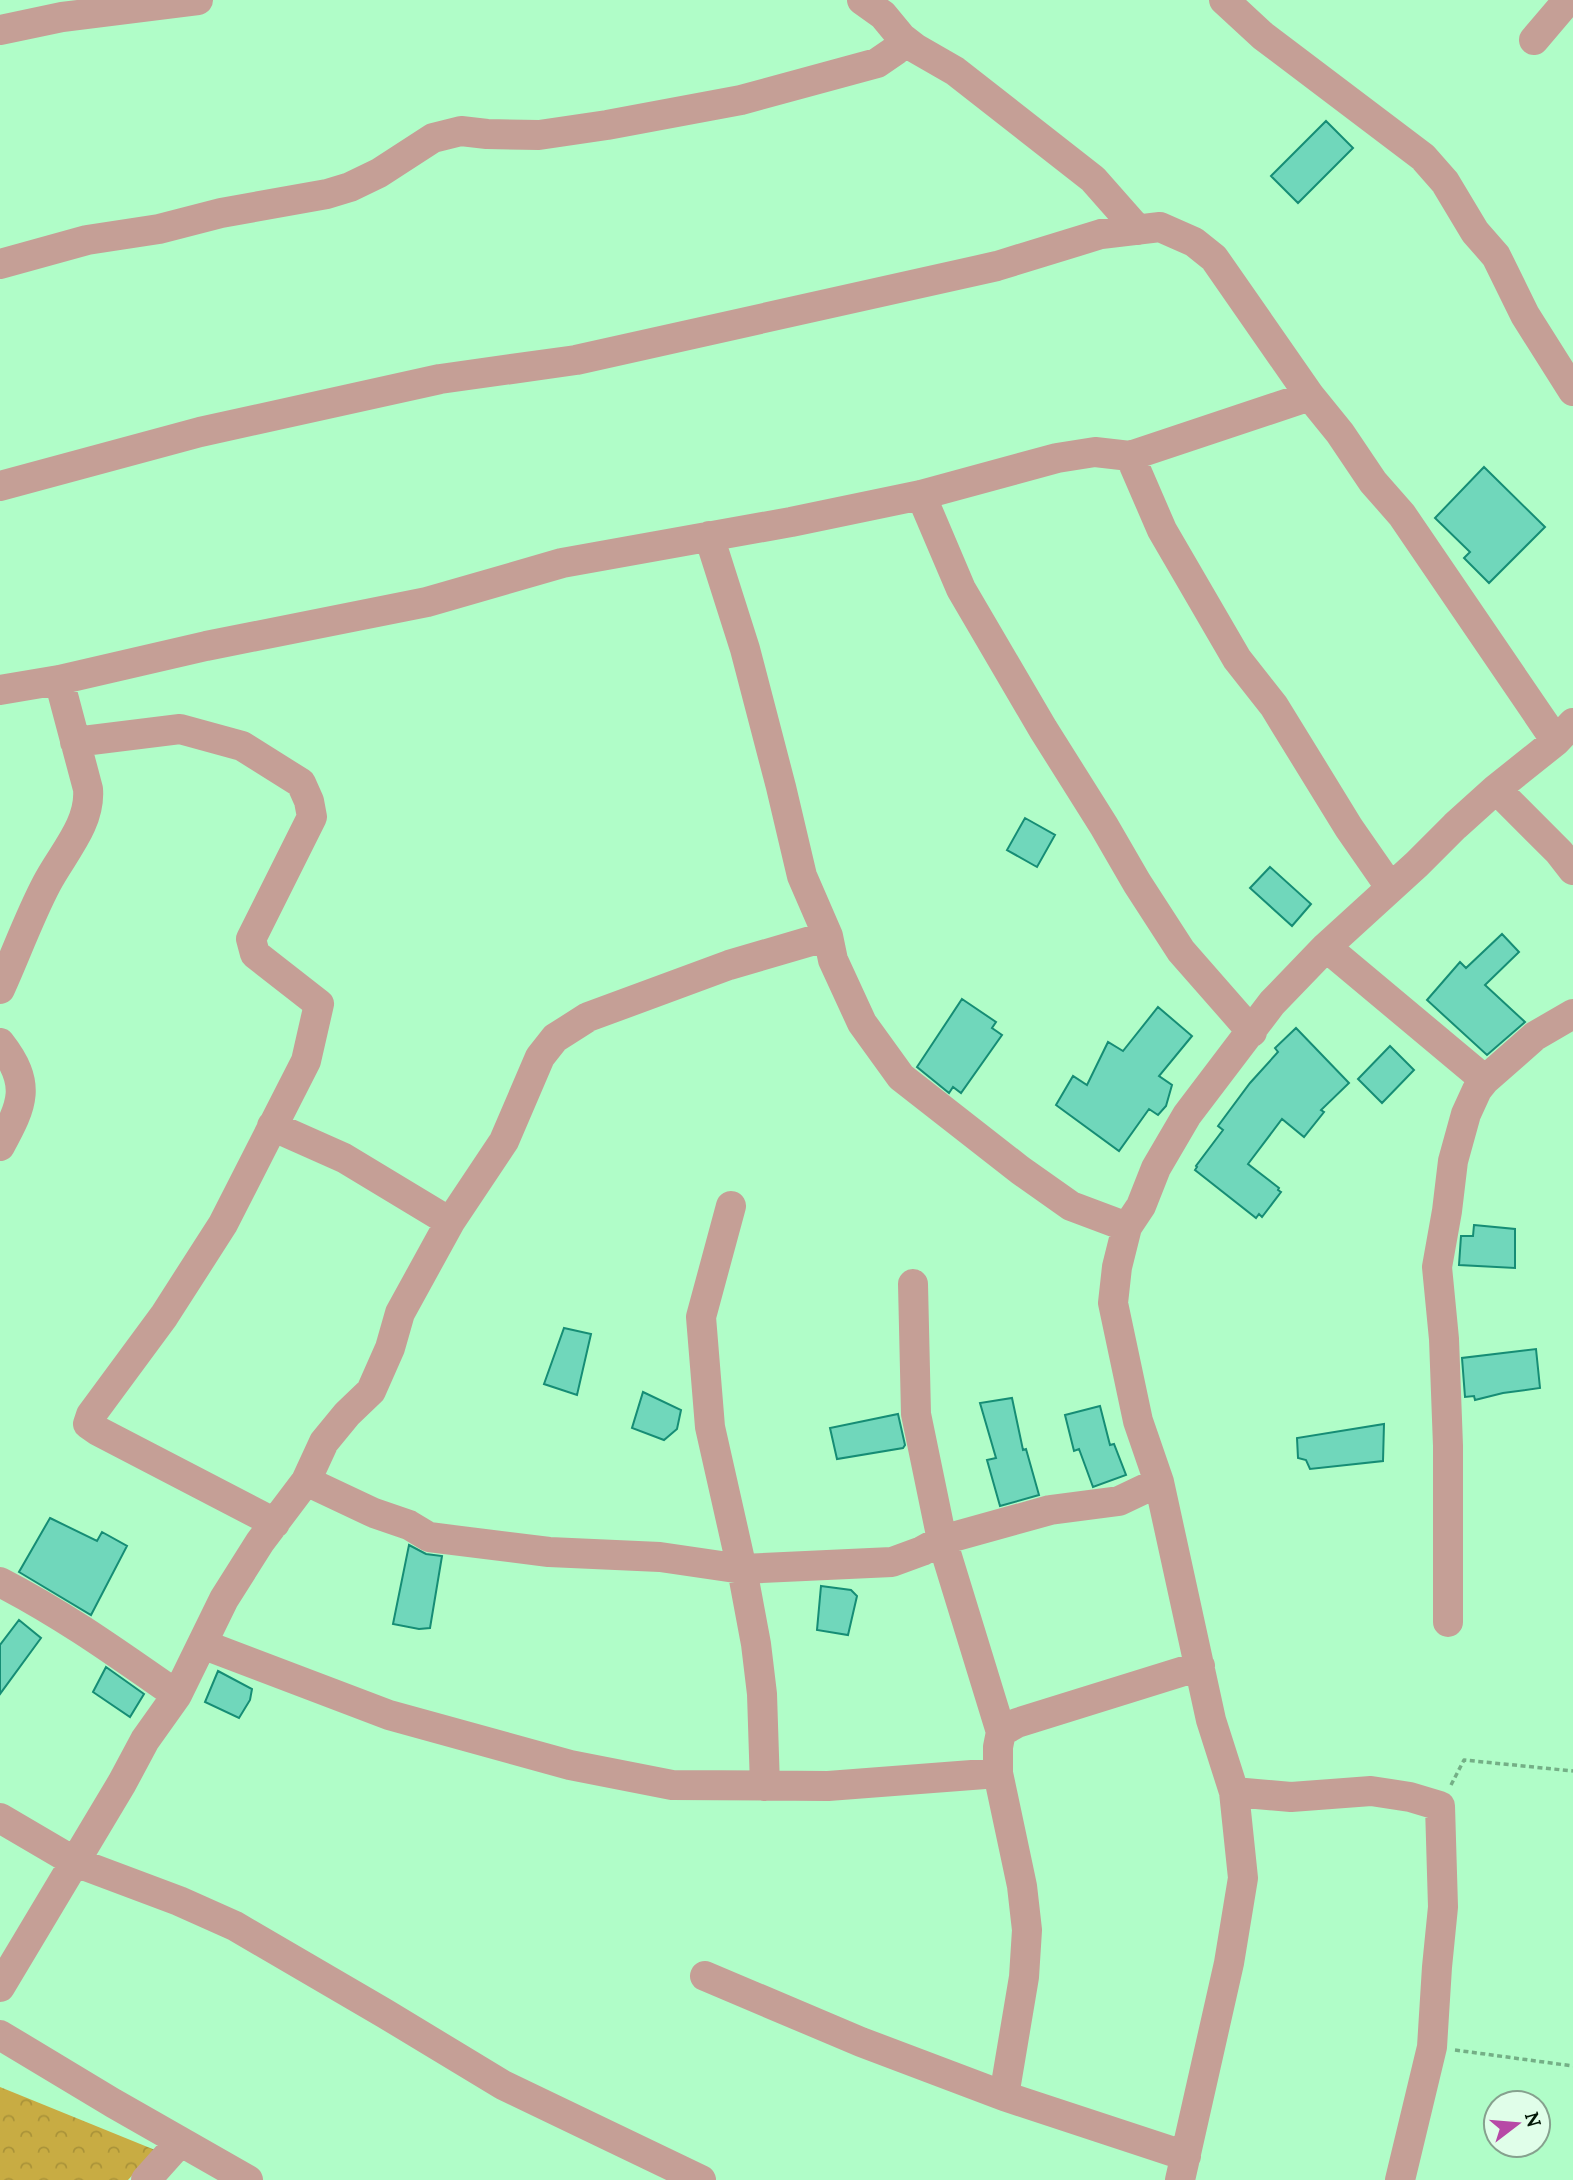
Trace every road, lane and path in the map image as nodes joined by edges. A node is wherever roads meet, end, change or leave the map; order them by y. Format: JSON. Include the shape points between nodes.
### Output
{"nodes":[{"id":1,"x":198,"y":0,"type":"edge"},
{"id":2,"x":862,"y":0,"type":"edge"},
{"id":3,"x":1224,"y":0,"type":"edge"},
{"id":4,"x":1567,"y":0,"type":"edge"},
{"id":5,"x":0,"y":30,"type":"edge"},
{"id":6,"x":902,"y":38,"type":"junction"},
{"id":7,"x":1534,"y":40,"type":"dead end"},
{"id":8,"x":1138,"y":230,"type":"junction"},
{"id":9,"x":0,"y":264,"type":"edge"},
{"id":10,"x":1573,"y":391,"type":"edge"},
{"id":11,"x":1310,"y":396,"type":"junction"},
{"id":12,"x":1130,"y":456,"type":"junction"},
{"id":13,"x":0,"y":486,"type":"edge"},
{"id":14,"x":921,"y":495,"type":"junction"},
{"id":15,"x":709,"y":536,"type":"junction"},
{"id":16,"x":60,"y":680,"type":"junction"},
{"id":17,"x":0,"y":690,"type":"edge"},
{"id":18,"x":1565,"y":732,"type":"edge"},
{"id":19,"x":75,"y":741,"type":"junction"},
{"id":20,"x":1496,"y":789,"type":"junction"},
{"id":21,"x":1573,"y":870,"type":"edge"},
{"id":22,"x":1390,"y":887,"type":"junction"},
{"id":23,"x":828,"y":936,"type":"junction"},
{"id":24,"x":1326,"y":947,"type":"junction"},
{"id":25,"x":0,"y":989,"type":"edge"},
{"id":26,"x":1573,"y":1014,"type":"edge"},
{"id":27,"x":1252,"y":1032,"type":"junction"},
{"id":28,"x":0,"y":1043,"type":"edge"},
{"id":29,"x":1485,"y":1080,"type":"junction"},
{"id":30,"x":272,"y":1126,"type":"junction"},
{"id":31,"x":0,"y":1146,"type":"edge"},
{"id":32,"x":731,"y":1206,"type":"dead end"},
{"id":33,"x":450,"y":1222,"type":"junction"},
{"id":34,"x":1127,"y":1227,"type":"junction"},
{"id":35,"x":914,"y":1284,"type":"dead end"},
{"id":36,"x":306,"y":1481,"type":"junction"},
{"id":37,"x":1159,"y":1482,"type":"junction"},
{"id":38,"x":275,"y":1523,"type":"junction"},
{"id":39,"x":942,"y":1540,"type":"junction"},
{"id":40,"x":742,"y":1569,"type":"junction"},
{"id":41,"x":0,"y":1582,"type":"edge"},
{"id":42,"x":1448,"y":1622,"type":"dead end"},
{"id":43,"x":202,"y":1644,"type":"junction"},
{"id":44,"x":1200,"y":1666,"type":"junction"},
{"id":45,"x":177,"y":1695,"type":"junction"},
{"id":46,"x":1001,"y":1732,"type":"junction"},
{"id":47,"x":1573,"y":1771,"type":"edge"},
{"id":48,"x":998,"y":1773,"type":"junction"},
{"id":49,"x":765,"y":1786,"type":"junction"},
{"id":50,"x":1234,"y":1792,"type":"junction"},
{"id":51,"x":1440,"y":1806,"type":"junction"},
{"id":52,"x":0,"y":1818,"type":"edge"},
{"id":53,"x":75,"y":1863,"type":"junction"},
{"id":54,"x":705,"y":1976,"type":"dead end"},
{"id":55,"x":0,"y":1987,"type":"edge"},
{"id":56,"x":0,"y":2035,"type":"edge"},
{"id":57,"x":1432,"y":2047,"type":"junction"},
{"id":58,"x":1573,"y":2066,"type":"edge"},
{"id":59,"x":1004,"y":2096,"type":"junction"},
{"id":60,"x":180,"y":2142,"type":"junction"},
{"id":61,"x":1183,"y":2173,"type":"edge"},
{"id":62,"x":146,"y":2180,"type":"edge"},
{"id":63,"x":248,"y":2180,"type":"edge"},
{"id":64,"x":701,"y":2180,"type":"edge"},
{"id":65,"x":1400,"y":2180,"type":"edge"}],
"edges":[{"from":1,"to":5,"type":"street","via":[[62,17]]},
{"from":2,"to":6,"type":"street","via":[[883,15]]},
{"from":3,"to":10,"type":"street","via":[[1263,36],[1423,157],[1446,182],[1475,232],[1496,256],[1525,315]]},
{"from":4,"to":7,"type":"street"},
{"from":6,"to":8,"type":"street","via":[[955,71],[1093,179]]},
{"from":6,"to":9,"type":"street","via":[[896,50],[877,63],[741,100],[540,135],[461,131],[433,138],[379,173],[327,194],[87,240]]},
{"from":8,"to":11,"type":"street","via":[[1160,227],[1172,231],[1214,258]]},
{"from":8,"to":13,"type":"street","via":[[1101,234],[997,266],[576,360],[440,379],[200,432]]},
{"from":11,"to":12,"type":"street"},
{"from":11,"to":18,"type":"street"},
{"from":12,"to":14,"type":"street","via":[[1094,452],[1058,458]]},
{"from":12,"to":22,"type":"street","via":[[1162,530],[1237,659],[1275,706]]},
{"from":14,"to":15,"type":"street"},
{"from":14,"to":27,"type":"street","via":[[961,589],[1137,883],[1181,951]]},
{"from":15,"to":16,"type":"street","via":[[562,563],[427,602]]},
{"from":15,"to":23,"type":"street","via":[[745,649],[802,876]]},
{"from":16,"to":17,"type":"street"},
{"from":16,"to":19,"type":"street"},
{"from":18,"to":20,"type":"street"},
{"from":19,"to":25,"type":"street","via":[[89,804]]},
{"from":19,"to":30,"type":"street","via":[[180,729],[243,746],[301,783],[312,817],[251,939],[255,954],[319,1004],[306,1061]]},
{"from":20,"to":21,"type":"street"},
{"from":20,"to":22,"type":"street"},
{"from":22,"to":24,"type":"street"},
{"from":23,"to":33,"type":"street","via":[[615,1006],[555,1038],[540,1058],[504,1141]]},
{"from":23,"to":34,"type":"street","via":[[833,960],[862,1023],[901,1077],[1070,1206]]},
{"from":24,"to":27,"type":"street","via":[[1272,1003]]},
{"from":24,"to":29,"type":"street"},
{"from":26,"to":29,"type":"street","via":[[1535,1036]]},
{"from":27,"to":34,"type":"street","via":[[1187,1115]]},
{"from":28,"to":31,"type":"street","via":[[22,1085],[17,1114]]},
{"from":29,"to":42,"type":"street","via":[[1466,1114],[1453,1161],[1437,1267],[1448,1446]]},
{"from":30,"to":33,"type":"street","via":[[344,1158]]},
{"from":30,"to":38,"type":"street","via":[[223,1224],[89,1424]]},
{"from":32,"to":40,"type":"street","via":[[701,1317],[710,1427]]},
{"from":33,"to":36,"type":"street","via":[[400,1312],[371,1391],[324,1442]]},
{"from":34,"to":37,"type":"street","via":[[1113,1303],[1138,1421]]},
{"from":35,"to":39,"type":"street","via":[[916,1414]]},
{"from":36,"to":38,"type":"street"},
{"from":36,"to":40,"type":"street","via":[[429,1537]]},
{"from":37,"to":39,"type":"street","via":[[1119,1501],[1050,1510]]},
{"from":37,"to":44,"type":"street"},
{"from":38,"to":43,"type":"street","via":[[223,1598]]},
{"from":39,"to":40,"type":"street","via":[[892,1562]]},
{"from":39,"to":46,"type":"street"},
{"from":40,"to":49,"type":"street","via":[[762,1694]]},
{"from":41,"to":45,"type":"street","via":[[45,1605]]},
{"from":43,"to":45,"type":"street"},
{"from":43,"to":49,"type":"street","via":[[389,1715],[570,1765],[672,1785]]},
{"from":44,"to":46,"type":"street","via":[[1017,1723]]},
{"from":44,"to":50,"type":"street"},
{"from":45,"to":53,"type":"street","via":[[145,1740]]},
{"from":46,"to":48,"type":"street"},
{"from":47,"to":51,"type":"path","via":[[1464,1760]]},
{"from":48,"to":49,"type":"street","via":[[828,1786]]},
{"from":48,"to":59,"type":"street","via":[[1027,1930]]},
{"from":50,"to":51,"type":"street","via":[[1291,1797],[1371,1791]]},
{"from":50,"to":61,"type":"street","via":[[1243,1878]]},
{"from":51,"to":57,"type":"street","via":[[1443,1907]]},
{"from":52,"to":53,"type":"street"},
{"from":53,"to":55,"type":"street"},
{"from":53,"to":64,"type":"street","via":[[235,1926],[503,2085]]},
{"from":54,"to":59,"type":"street"},
{"from":56,"to":60,"type":"street"},
{"from":57,"to":58,"type":"path"},
{"from":57,"to":65,"type":"street"},
{"from":59,"to":61,"type":"street"},
{"from":60,"to":62,"type":"street"},
{"from":60,"to":63,"type":"street"}]}
